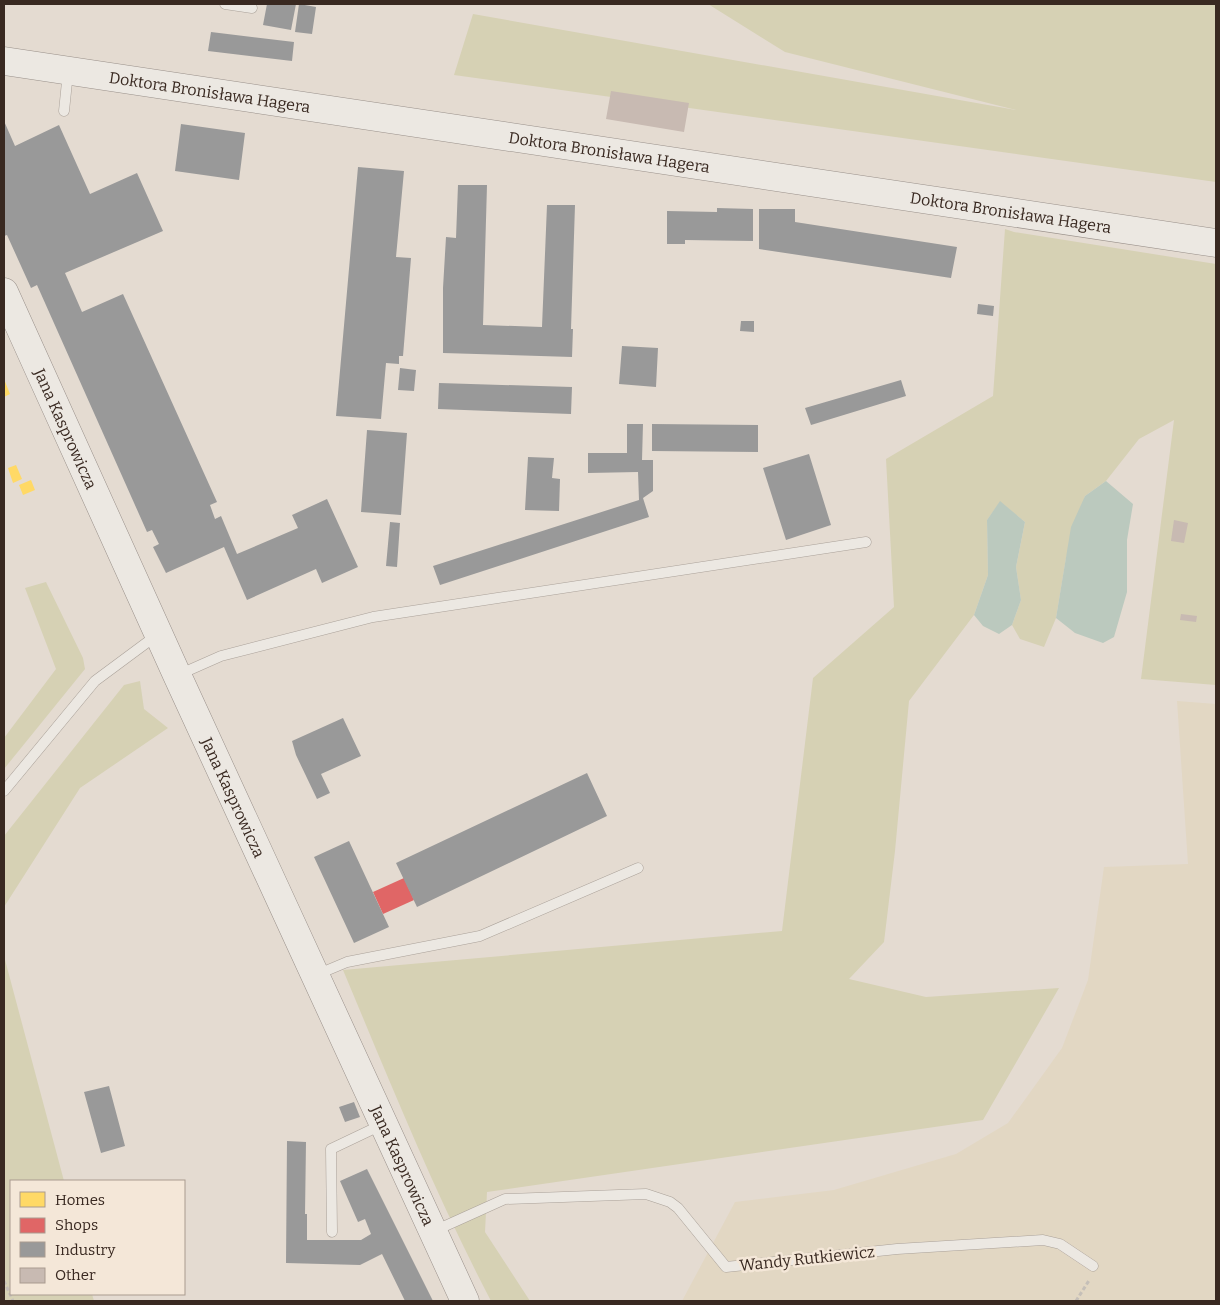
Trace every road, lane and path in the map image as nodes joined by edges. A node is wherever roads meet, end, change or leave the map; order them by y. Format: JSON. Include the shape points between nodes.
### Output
{"nodes":[{"id":1,"x":225,"y":4,"type":"edge"},
{"id":2,"x":252,"y":8,"type":"dead end"},
{"id":3,"x":4,"y":61,"type":"edge"},
{"id":4,"x":68,"y":71,"type":"junction"},
{"id":5,"x":64,"y":111,"type":"dead end"},
{"id":6,"x":1216,"y":243,"type":"edge"},
{"id":7,"x":4,"y":292,"type":"edge"},
{"id":8,"x":866,"y":542,"type":"dead end"},
{"id":9,"x":158,"y":634,"type":"junction"},
{"id":10,"x":177,"y":675,"type":"junction"},
{"id":11,"x":4,"y":791,"type":"edge"},
{"id":12,"x":638,"y":868,"type":"dead end"},
{"id":13,"x":315,"y":975,"type":"junction"},
{"id":14,"x":382,"y":1122,"type":"junction"},
{"id":15,"x":433,"y":1231,"type":"junction"},
{"id":16,"x":332,"y":1232,"type":"dead end"},
{"id":17,"x":1093,"y":1266,"type":"joint"},
{"id":18,"x":4,"y":1281,"type":"edge"},
{"id":19,"x":10,"y":1294,"type":"edge"},
{"id":20,"x":465,"y":1301,"type":"edge"},
{"id":21,"x":1076,"y":1301,"type":"edge"}],
"edges":[{"from":1,"to":2,"type":"lane"},
{"from":3,"to":4,"type":"street","name":"Doktora Bronisława Hagera"},
{"from":4,"to":5,"type":"lane"},
{"from":4,"to":6,"type":"street","name":"Doktora Bronisława Hagera"},
{"from":7,"to":9,"type":"street","name":"Jana Kasprowicza"},
{"from":8,"to":10,"type":"lane","via":[[373,617],[221,656]]},
{"from":9,"to":10,"type":"street","name":"Jana Kasprowicza"},
{"from":9,"to":11,"type":"lane","via":[[95,681]]},
{"from":10,"to":13,"type":"street","name":"Jana Kasprowicza"},
{"from":12,"to":13,"type":"lane","via":[[480,936],[347,962]]},
{"from":13,"to":14,"type":"street","name":"Jana Kasprowicza"},
{"from":14,"to":15,"type":"street","name":"Jana Kasprowicza"},
{"from":14,"to":16,"type":"lane","via":[[331,1149]]},
{"from":15,"to":17,"type":"lane","name":"Wandy Rutkiewicz","via":[[505,1199],[646,1194],[678,1208],[726,1267],[898,1249],[1043,1240],[1060,1244]]},
{"from":15,"to":20,"type":"street","name":"Jana Kasprowicza"},
{"from":17,"to":21,"type":"path","via":[[1090,1279]]},
{"from":18,"to":19,"type":"path"}]}
